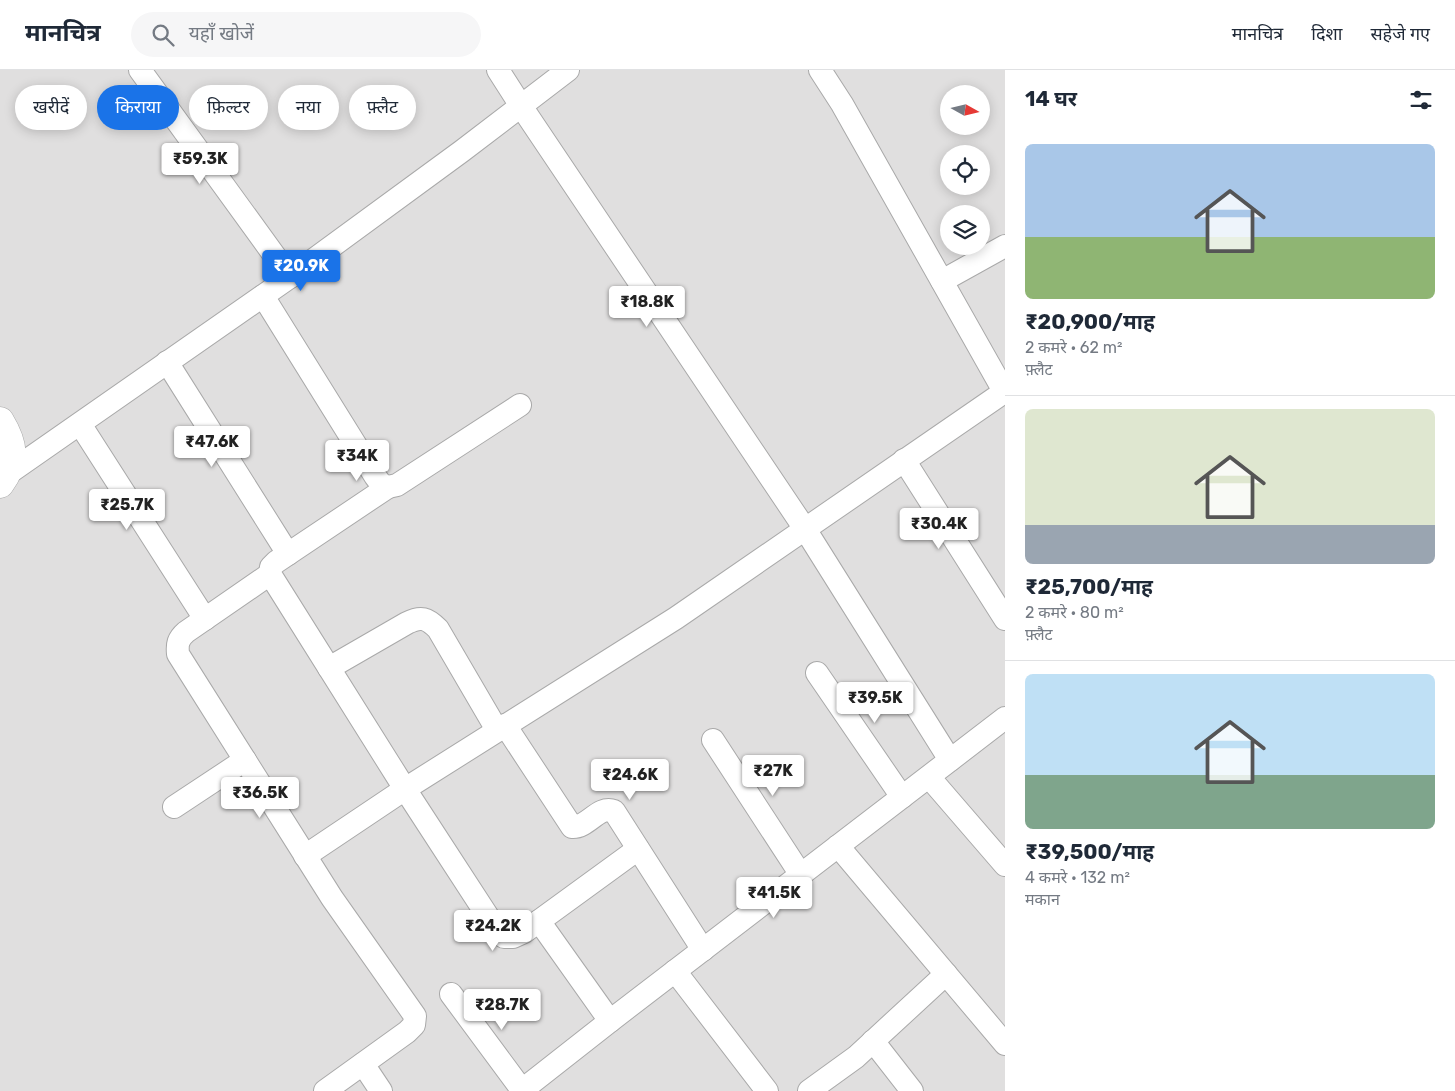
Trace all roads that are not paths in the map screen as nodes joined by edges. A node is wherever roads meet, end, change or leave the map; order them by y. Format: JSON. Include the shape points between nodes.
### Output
{"nodes":[{"id":1,"x":498,"y":70,"type":"edge"},
{"id":2,"x":568,"y":70,"type":"edge"},
{"id":3,"x":820,"y":70,"type":"edge"},
{"id":4,"x":148,"y":73,"type":"edge"},
{"id":5,"x":521,"y":106,"type":"junction"},
{"id":6,"x":1005,"y":246,"type":"edge"},
{"id":7,"x":290,"y":277,"type":"junction"},
{"id":8,"x":942,"y":281,"type":"junction"},
{"id":9,"x":263,"y":296,"type":"junction"},
{"id":10,"x":167,"y":362,"type":"junction"},
{"id":11,"x":1004,"y":392,"type":"edge"},
{"id":12,"x":520,"y":405,"type":"dead end"},
{"id":13,"x":0,"y":421,"type":"edge"},
{"id":14,"x":80,"y":424,"type":"junction"},
{"id":15,"x":904,"y":460,"type":"junction"},
{"id":16,"x":3,"y":479,"type":"edge"},
{"id":17,"x":388,"y":487,"type":"junction"},
{"id":18,"x":805,"y":529,"type":"junction"},
{"id":19,"x":288,"y":554,"type":"junction"},
{"id":20,"x":270,"y":574,"type":"junction"},
{"id":21,"x":205,"y":619,"type":"junction"},
{"id":22,"x":1005,"y":620,"type":"edge"},
{"id":23,"x":329,"y":668,"type":"junction"},
{"id":24,"x":817,"y":673,"type":"dead end"},
{"id":25,"x":1005,"y":718,"type":"edge"},
{"id":26,"x":501,"y":727,"type":"junction"},
{"id":27,"x":713,"y":740,"type":"dead end"},
{"id":28,"x":245,"y":760,"type":"junction"},
{"id":29,"x":950,"y":760,"type":"junction"},
{"id":30,"x":928,"y":776,"type":"junction"},
{"id":31,"x":405,"y":788,"type":"junction"},
{"id":32,"x":902,"y":796,"type":"junction"},
{"id":33,"x":174,"y":808,"type":"dead end"},
{"id":34,"x":838,"y":846,"type":"junction"},
{"id":35,"x":638,"y":849,"type":"junction"},
{"id":36,"x":306,"y":856,"type":"junction"},
{"id":37,"x":1005,"y":865,"type":"edge"},
{"id":38,"x":801,"y":875,"type":"junction"},
{"id":39,"x":539,"y":921,"type":"junction"},
{"id":40,"x":703,"y":950,"type":"junction"},
{"id":41,"x":675,"y":971,"type":"junction"},
{"id":42,"x":946,"y":974,"type":"junction"},
{"id":43,"x":451,"y":994,"type":"dead end"},
{"id":44,"x":610,"y":1021,"type":"junction"},
{"id":45,"x":873,"y":1041,"type":"junction"},
{"id":46,"x":1005,"y":1044,"type":"edge"},
{"id":47,"x":363,"y":1064,"type":"junction"},
{"id":48,"x":531,"y":1088,"type":"edge"},
{"id":49,"x":325,"y":1091,"type":"edge"},
{"id":50,"x":381,"y":1091,"type":"edge"},
{"id":51,"x":767,"y":1091,"type":"edge"},
{"id":52,"x":809,"y":1091,"type":"edge"},
{"id":53,"x":912,"y":1091,"type":"edge"}],
"edges":[{"from":1,"to":5,"type":"street"},
{"from":2,"to":5,"type":"street"},
{"from":3,"to":8,"type":"street"},
{"from":4,"to":7,"type":"street"},
{"from":5,"to":7,"type":"street"},
{"from":5,"to":18,"type":"street"},
{"from":6,"to":8,"type":"street"},
{"from":7,"to":9,"type":"street"},
{"from":8,"to":11,"type":"street"},
{"from":9,"to":10,"type":"street"},
{"from":9,"to":17,"type":"street","via":[[375,476]]},
{"from":10,"to":14,"type":"street"},
{"from":10,"to":19,"type":"street"},
{"from":11,"to":15,"type":"street"},
{"from":12,"to":17,"type":"street","via":[[397,485]]},
{"from":13,"to":16,"type":"street","via":[[8,434],[13,454]]},
{"from":14,"to":16,"type":"street"},
{"from":14,"to":21,"type":"street"},
{"from":15,"to":18,"type":"street"},
{"from":15,"to":22,"type":"street"},
{"from":17,"to":19,"type":"street"},
{"from":18,"to":26,"type":"street","via":[[676,618]]},
{"from":18,"to":29,"type":"street"},
{"from":19,"to":20,"type":"street","via":[[271,567]]},
{"from":20,"to":21,"type":"street"},
{"from":20,"to":23,"type":"street"},
{"from":21,"to":28,"type":"street","via":[[180,638],[178,654]]},
{"from":23,"to":26,"type":"street","via":[[407,623],[424,619],[438,629]]},
{"from":23,"to":31,"type":"street"},
{"from":24,"to":32,"type":"street"},
{"from":25,"to":29,"type":"street"},
{"from":26,"to":31,"type":"street"},
{"from":26,"to":35,"type":"street","via":[[572,827],[579,827],[609,809]]},
{"from":27,"to":38,"type":"street"},
{"from":28,"to":33,"type":"street"},
{"from":28,"to":36,"type":"street"},
{"from":29,"to":30,"type":"street"},
{"from":30,"to":32,"type":"street"},
{"from":30,"to":37,"type":"street"},
{"from":31,"to":36,"type":"street"},
{"from":31,"to":39,"type":"street","via":[[498,932],[504,937],[512,937]]},
{"from":32,"to":34,"type":"street"},
{"from":34,"to":38,"type":"street"},
{"from":34,"to":42,"type":"street"},
{"from":35,"to":39,"type":"street"},
{"from":35,"to":40,"type":"street"},
{"from":36,"to":47,"type":"street","via":[[414,1016],[414,1025],[407,1032]]},
{"from":38,"to":40,"type":"street"},
{"from":39,"to":44,"type":"street"},
{"from":40,"to":41,"type":"street"},
{"from":41,"to":44,"type":"street"},
{"from":41,"to":51,"type":"street"},
{"from":42,"to":45,"type":"street"},
{"from":42,"to":46,"type":"street"},
{"from":43,"to":48,"type":"street"},
{"from":44,"to":48,"type":"street"},
{"from":45,"to":52,"type":"street"},
{"from":45,"to":53,"type":"street"},
{"from":47,"to":49,"type":"street"},
{"from":47,"to":50,"type":"street"}]}
